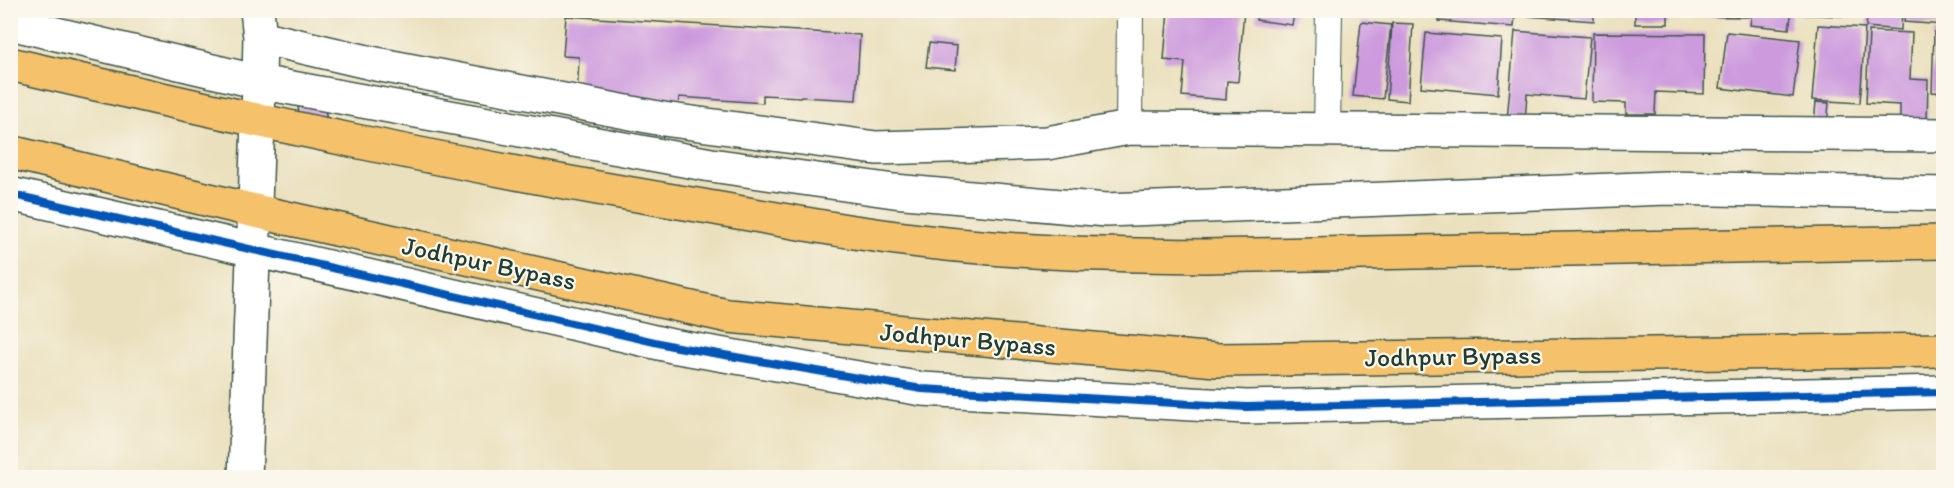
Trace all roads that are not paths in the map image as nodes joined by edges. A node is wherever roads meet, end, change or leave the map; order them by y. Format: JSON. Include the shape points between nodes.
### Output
{"nodes":[{"id":1,"x":1130,"y":10,"type":"edge"},
{"id":2,"x":1329,"y":10,"type":"edge"},
{"id":3,"x":10,"y":23,"type":"edge"},
{"id":4,"x":259,"y":24,"type":"edge"},
{"id":5,"x":10,"y":64,"type":"edge"},
{"id":6,"x":259,"y":82,"type":"junction"},
{"id":7,"x":258,"y":122,"type":"junction"},
{"id":8,"x":1129,"y":128,"type":"junction"},
{"id":9,"x":1327,"y":129,"type":"junction"},
{"id":10,"x":1944,"y":135,"type":"edge"},
{"id":11,"x":10,"y":152,"type":"edge"},
{"id":12,"x":10,"y":194,"type":"edge"},
{"id":13,"x":1944,"y":194,"type":"edge"},
{"id":14,"x":255,"y":211,"type":"junction"},
{"id":15,"x":1944,"y":242,"type":"edge"},
{"id":16,"x":254,"y":251,"type":"junction"},
{"id":17,"x":1944,"y":350,"type":"edge"},
{"id":18,"x":1944,"y":392,"type":"edge"},
{"id":19,"x":245,"y":477,"type":"edge"}],
"edges":[{"from":1,"to":8,"type":"street"},
{"from":2,"to":9,"type":"street"},
{"from":3,"to":6,"type":"street"},
{"from":4,"to":6,"type":"street"},
{"from":4,"to":8,"type":"street","via":[[376,64],[663,119],[876,148],[1047,143]]},
{"from":5,"to":7,"type":"highway"},
{"from":6,"to":7,"type":"street"},
{"from":6,"to":13,"type":"street","via":[[711,165],[894,191],[1106,210],[1666,188]]},
{"from":7,"to":14,"type":"street"},
{"from":7,"to":15,"type":"highway","via":[[553,182],[978,247],[1205,256]]},
{"from":8,"to":9,"type":"street"},
{"from":9,"to":10,"type":"street"},
{"from":11,"to":14,"type":"highway","name":"Jodhpur Bypass"},
{"from":12,"to":16,"type":"street"},
{"from":14,"to":16,"type":"street"},
{"from":14,"to":17,"type":"highway","name":"Jodhpur Bypass","via":[[728,316],[1216,360]]},
{"from":16,"to":18,"type":"street","via":[[672,346],[922,389],[1246,407]]},
{"from":16,"to":19,"type":"street"}]}
